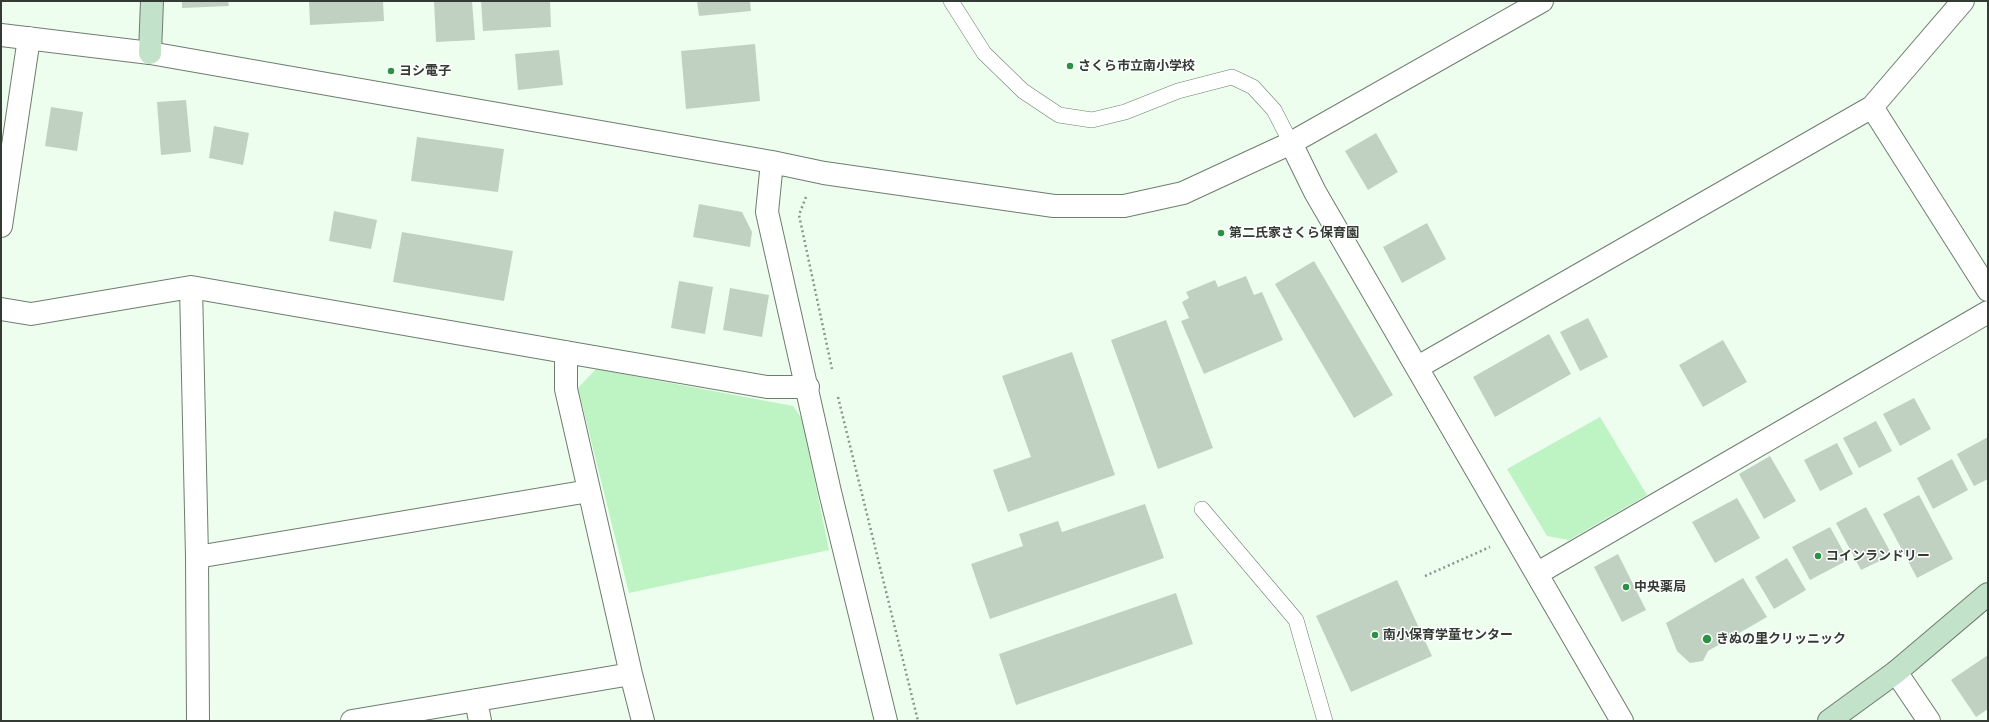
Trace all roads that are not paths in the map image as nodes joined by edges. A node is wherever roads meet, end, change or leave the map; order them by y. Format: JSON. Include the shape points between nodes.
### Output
{"nodes":[{"id":1,"x":152,"y":1,"type":"edge"},
{"id":2,"x":951,"y":1,"type":"edge"},
{"id":3,"x":1542,"y":1,"type":"edge"},
{"id":4,"x":1963,"y":1,"type":"edge"},
{"id":5,"x":1,"y":35,"type":"edge"},
{"id":6,"x":29,"y":38,"type":"junction"},
{"id":7,"x":150,"y":53,"type":"junction"},
{"id":8,"x":1872,"y":107,"type":"junction"},
{"id":9,"x":1291,"y":143,"type":"junction"},
{"id":10,"x":772,"y":162,"type":"junction"},
{"id":11,"x":1,"y":226,"type":"edge"},
{"id":12,"x":191,"y":287,"type":"junction"},
{"id":13,"x":1988,"y":290,"type":"edge"},
{"id":14,"x":1,"y":309,"type":"edge"},
{"id":15,"x":1988,"y":312,"type":"edge"},
{"id":16,"x":566,"y":352,"type":"junction"},
{"id":17,"x":1418,"y":367,"type":"junction"},
{"id":18,"x":808,"y":387,"type":"junction"},
{"id":19,"x":590,"y":491,"type":"junction"},
{"id":20,"x":1202,"y":509,"type":"dead end"},
{"id":21,"x":197,"y":557,"type":"junction"},
{"id":22,"x":1538,"y":573,"type":"junction"},
{"id":23,"x":1988,"y":594,"type":"edge"},
{"id":24,"x":1896,"y":672,"type":"junction"},
{"id":25,"x":631,"y":674,"type":"junction"},
{"id":26,"x":478,"y":711,"type":"edge"},
{"id":27,"x":198,"y":721,"type":"edge"},
{"id":28,"x":352,"y":721,"type":"edge"},
{"id":29,"x":644,"y":721,"type":"edge"},
{"id":30,"x":886,"y":721,"type":"edge"},
{"id":31,"x":1325,"y":721,"type":"edge"},
{"id":32,"x":1622,"y":721,"type":"edge"},
{"id":33,"x":1829,"y":721,"type":"edge"},
{"id":34,"x":1929,"y":721,"type":"edge"}],
"edges":[{"from":1,"to":7,"type":"street"},
{"from":2,"to":9,"type":"lane","via":[[984,53],[1023,91],[1059,115],[1092,120],[1125,112],[1178,91],[1232,77],[1253,87],[1274,110]]},
{"from":3,"to":9,"type":"street"},
{"from":4,"to":8,"type":"street"},
{"from":5,"to":6,"type":"street"},
{"from":6,"to":7,"type":"street"},
{"from":6,"to":11,"type":"street"},
{"from":7,"to":10,"type":"street"},
{"from":8,"to":13,"type":"street"},
{"from":8,"to":17,"type":"street"},
{"from":9,"to":10,"type":"street","via":[[1183,193],[1124,206],[1054,206],[824,173]]},
{"from":9,"to":17,"type":"street","via":[[1315,192]]},
{"from":10,"to":18,"type":"street","via":[[767,212]]},
{"from":12,"to":14,"type":"street","via":[[31,314]]},
{"from":12,"to":16,"type":"street"},
{"from":12,"to":21,"type":"street"},
{"from":15,"to":22,"type":"street"},
{"from":16,"to":18,"type":"street","via":[[767,386]]},
{"from":16,"to":19,"type":"street","via":[[566,389]]},
{"from":17,"to":22,"type":"street"},
{"from":18,"to":30,"type":"street","via":[[830,492]]},
{"from":19,"to":21,"type":"street"},
{"from":19,"to":25,"type":"street"},
{"from":20,"to":31,"type":"lane","via":[[1296,620]]},
{"from":21,"to":27,"type":"street"},
{"from":22,"to":32,"type":"street"},
{"from":23,"to":24,"type":"street"},
{"from":24,"to":33,"type":"street"},
{"from":24,"to":34,"type":"street"},
{"from":25,"to":26,"type":"street"},
{"from":25,"to":29,"type":"street"},
{"from":26,"to":28,"type":"street"}]}
